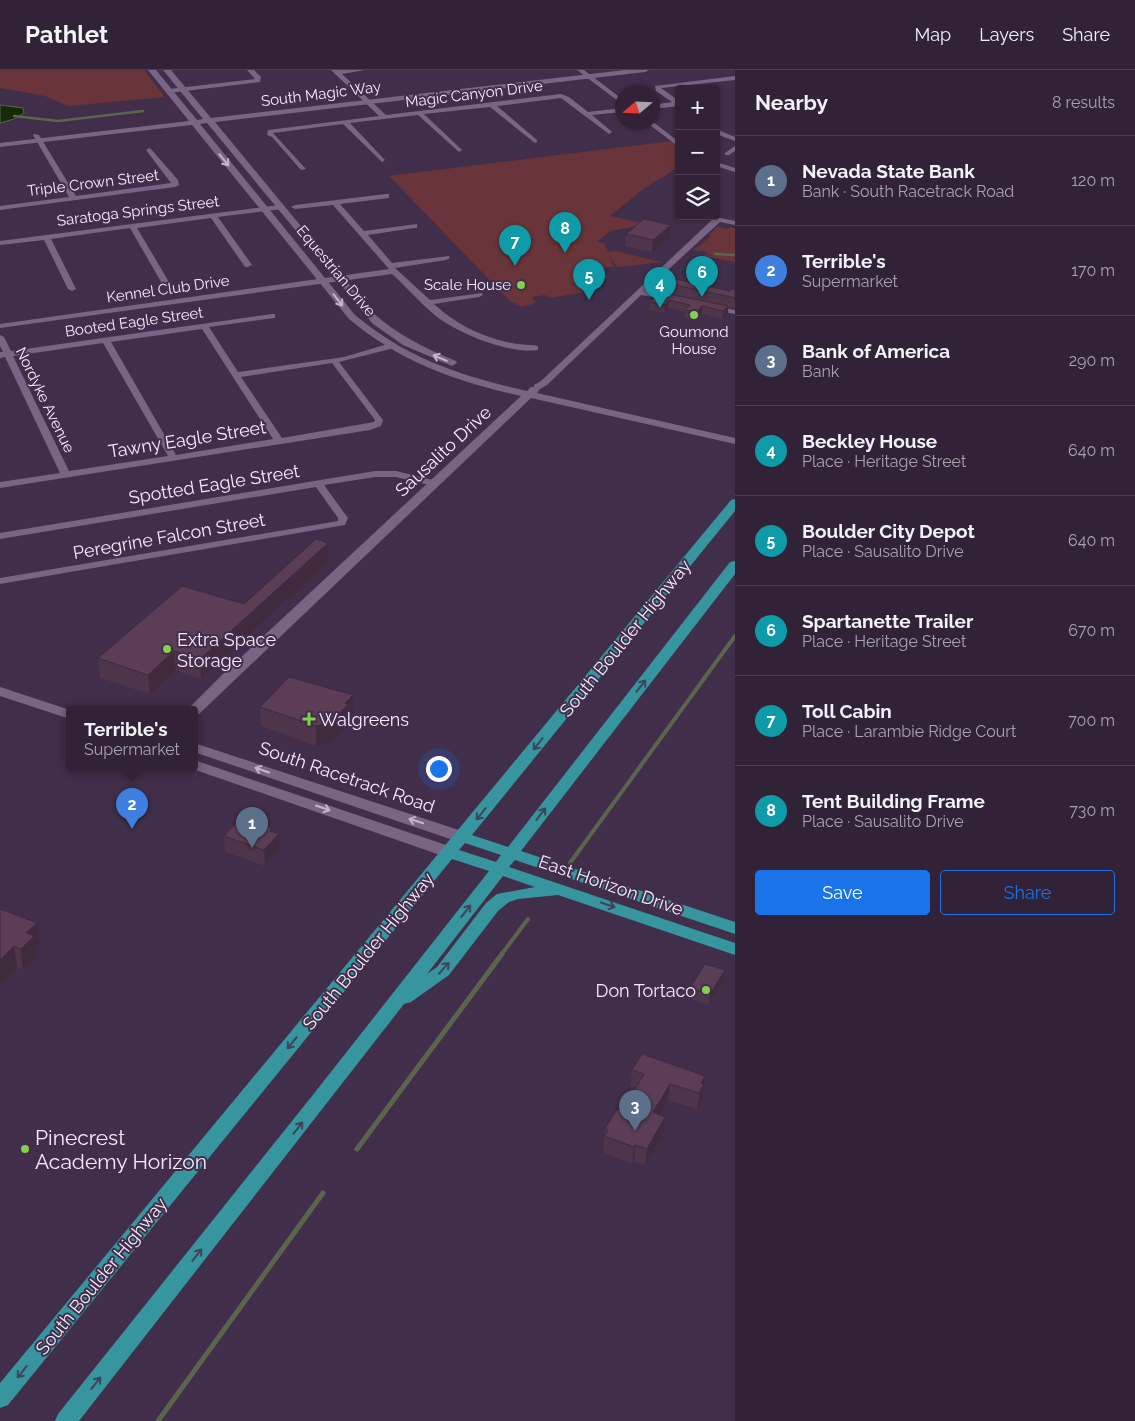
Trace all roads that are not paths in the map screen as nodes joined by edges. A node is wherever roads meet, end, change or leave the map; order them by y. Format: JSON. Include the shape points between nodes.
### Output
{"nodes":[{"id":1,"x":152,"y":70,"type":"edge"},
{"id":2,"x":167,"y":70,"type":"edge"},
{"id":3,"x":250,"y":70,"type":"edge"},
{"id":4,"x":362,"y":70,"type":"edge"},
{"id":5,"x":602,"y":70,"type":"edge"},
{"id":6,"x":645,"y":70,"type":"edge"},
{"id":7,"x":336,"y":71,"type":"edge"},
{"id":8,"x":584,"y":73,"type":"edge"},
{"id":9,"x":735,"y":78,"type":"edge"},
{"id":10,"x":184,"y":89,"type":"junction"},
{"id":11,"x":169,"y":91,"type":"junction"},
{"id":12,"x":615,"y":97,"type":"edge"},
{"id":13,"x":366,"y":100,"type":"junction"},
{"id":14,"x":675,"y":102,"type":"edge"},
{"id":15,"x":675,"y":104,"type":"edge"},
{"id":16,"x":492,"y":105,"type":"junction"},
{"id":17,"x":660,"y":105,"type":"edge"},
{"id":18,"x":615,"y":111,"type":"edge"},
{"id":19,"x":420,"y":113,"type":"junction"},
{"id":20,"x":587,"y":114,"type":"junction"},
{"id":21,"x":384,"y":117,"type":"junction"},
{"id":22,"x":207,"y":118,"type":"junction"},
{"id":23,"x":192,"y":120,"type":"junction"},
{"id":24,"x":345,"y":122,"type":"junction"},
{"id":25,"x":659,"y":130,"type":"edge"},
{"id":26,"x":609,"y":132,"type":"dead end"},
{"id":27,"x":720,"y":133,"type":"edge"},
{"id":28,"x":37,"y":138,"type":"junction"},
{"id":29,"x":735,"y":139,"type":"edge"},
{"id":30,"x":0,"y":140,"type":"edge"},
{"id":31,"x":534,"y":141,"type":"dead end"},
{"id":32,"x":675,"y":142,"type":"edge"},
{"id":33,"x":0,"y":145,"type":"edge"},
{"id":34,"x":735,"y":148,"type":"edge"},
{"id":35,"x":149,"y":150,"type":"dead end"},
{"id":36,"x":459,"y":150,"type":"dead end"},
{"id":37,"x":727,"y":154,"type":"dead end"},
{"id":38,"x":382,"y":160,"type":"dead end"},
{"id":39,"x":720,"y":165,"type":"edge"},
{"id":40,"x":303,"y":169,"type":"dead end"},
{"id":41,"x":735,"y":170,"type":"edge"},
{"id":42,"x":386,"y":196,"type":"dead end"},
{"id":43,"x":74,"y":198,"type":"junction"},
{"id":44,"x":335,"y":202,"type":"junction"},
{"id":45,"x":279,"y":206,"type":"junction"},
{"id":46,"x":296,"y":207,"type":"dead end"},
{"id":47,"x":0,"y":208,"type":"edge"},
{"id":48,"x":264,"y":209,"type":"junction"},
{"id":49,"x":213,"y":215,"type":"junction"},
{"id":50,"x":735,"y":223,"type":"edge"},
{"id":51,"x":132,"y":226,"type":"junction"},
{"id":52,"x":414,"y":226,"type":"dead end"},
{"id":53,"x":362,"y":234,"type":"junction"},
{"id":54,"x":46,"y":237,"type":"junction"},
{"id":55,"x":0,"y":243,"type":"edge"},
{"id":56,"x":446,"y":258,"type":"dead end"},
{"id":57,"x":248,"y":265,"type":"dead end"},
{"id":58,"x":392,"y":268,"type":"junction"},
{"id":59,"x":339,"y":279,"type":"junction"},
{"id":60,"x":323,"y":281,"type":"junction"},
{"id":61,"x":168,"y":287,"type":"dead end"},
{"id":62,"x":72,"y":289,"type":"dead end"},
{"id":63,"x":641,"y":291,"type":"junction"},
{"id":64,"x":479,"y":295,"type":"dead end"},
{"id":65,"x":679,"y":300,"type":"edge"},
{"id":66,"x":427,"y":303,"type":"junction"},
{"id":67,"x":707,"y":306,"type":"edge"},
{"id":68,"x":735,"y":312,"type":"edge"},
{"id":69,"x":272,"y":316,"type":"dead end"},
{"id":70,"x":0,"y":326,"type":"edge"},
{"id":71,"x":204,"y":326,"type":"junction"},
{"id":72,"x":0,"y":337,"type":"edge"},
{"id":73,"x":106,"y":340,"type":"junction"},
{"id":74,"x":391,"y":346,"type":"junction"},
{"id":75,"x":535,"y":348,"type":"dead end"},
{"id":76,"x":4,"y":355,"type":"edge"},
{"id":77,"x":334,"y":360,"type":"junction"},
{"id":78,"x":236,"y":375,"type":"junction"},
{"id":79,"x":534,"y":391,"type":"junction"},
{"id":80,"x":735,"y":434,"type":"edge"},
{"id":81,"x":279,"y":441,"type":"junction"},
{"id":82,"x":735,"y":441,"type":"edge"},
{"id":83,"x":173,"y":457,"type":"junction"},
{"id":84,"x":66,"y":475,"type":"junction"},
{"id":85,"x":318,"y":483,"type":"junction"},
{"id":86,"x":434,"y":483,"type":"junction"},
{"id":87,"x":0,"y":485,"type":"edge"},
{"id":88,"x":735,"y":503,"type":"edge"},
{"id":89,"x":0,"y":536,"type":"edge"},
{"id":90,"x":735,"y":565,"type":"edge"},
{"id":91,"x":0,"y":581,"type":"edge"},
{"id":92,"x":0,"y":691,"type":"edge"},
{"id":93,"x":198,"y":707,"type":"edge"},
{"id":94,"x":66,"y":714,"type":"edge"},
{"id":95,"x":198,"y":748,"type":"edge"},
{"id":96,"x":198,"y":765,"type":"edge"},
{"id":97,"x":462,"y":836,"type":"junction"},
{"id":98,"x":486,"y":845,"type":"joint"},
{"id":99,"x":449,"y":852,"type":"junction"},
{"id":100,"x":511,"y":853,"type":"junction"},
{"id":101,"x":499,"y":869,"type":"junction"},
{"id":102,"x":562,"y":890,"type":"junction"},
{"id":103,"x":735,"y":928,"type":"edge"},
{"id":104,"x":735,"y":948,"type":"edge"},
{"id":105,"x":392,"y":1008,"type":"junction"},
{"id":106,"x":0,"y":1399,"type":"edge"},
{"id":107,"x":66,"y":1421,"type":"edge"}],
"edges":[{"from":1,"to":11,"type":"street","name":"Equestrian Drive"},
{"from":2,"to":10,"type":"street","name":"Equestrian Drive"},
{"from":3,"to":10,"type":"street","via":[[260,78],[258,81]]},
{"from":4,"to":7,"type":"street"},
{"from":5,"to":8,"type":"street","name":"South Magic Way"},
{"from":6,"to":8,"type":"street","name":"South Magic Way"},
{"from":7,"to":13,"type":"street"},
{"from":8,"to":12,"type":"street"},
{"from":8,"to":13,"type":"street","name":"South Magic Way"},
{"from":9,"to":14,"type":"street","via":[[657,87]]},
{"from":10,"to":11,"type":"street"},
{"from":10,"to":22,"type":"street","name":"Equestrian Drive"},
{"from":11,"to":23,"type":"street","name":"Equestrian Drive"},
{"from":13,"to":21,"type":"street"},
{"from":13,"to":22,"type":"street","name":"South Magic Way"},
{"from":15,"to":17,"type":"street"},
{"from":16,"to":19,"type":"street","name":"Magic Canyon Drive"},
{"from":16,"to":20,"type":"street","name":"Magic Canyon Drive","via":[[561,96]]},
{"from":16,"to":31,"type":"street"},
{"from":18,"to":20,"type":"street"},
{"from":19,"to":21,"type":"street","name":"Magic Canyon Drive"},
{"from":19,"to":36,"type":"street"},
{"from":20,"to":26,"type":"street"},
{"from":21,"to":24,"type":"street","name":"Magic Canyon Drive"},
{"from":22,"to":23,"type":"street","name":"South Magic Way"},
{"from":22,"to":45,"type":"street","name":"Equestrian Drive"},
{"from":23,"to":28,"type":"street","name":"South Magic Way"},
{"from":23,"to":48,"type":"street","name":"Equestrian Drive","one_way":true},
{"from":24,"to":38,"type":"street"},
{"from":24,"to":40,"type":"street","name":"Magic Canyon Drive","via":[[270,131]]},
{"from":25,"to":32,"type":"street"},
{"from":27,"to":29,"type":"street"},
{"from":28,"to":30,"type":"street","name":"South Magic Way"},
{"from":28,"to":33,"type":"street","name":"South Magic Way"},
{"from":28,"to":43,"type":"street"},
{"from":34,"to":37,"type":"street"},
{"from":35,"to":43,"type":"street","name":"Triple Crown Street","via":[[175,185]]},
{"from":39,"to":41,"type":"street"},
{"from":42,"to":44,"type":"street"},
{"from":43,"to":47,"type":"street","name":"Triple Crown Street"},
{"from":44,"to":46,"type":"street"},
{"from":44,"to":53,"type":"street"},
{"from":45,"to":48,"type":"street","name":"Saratoga Springs Street"},
{"from":45,"to":59,"type":"street","name":"Equestrian Drive"},
{"from":48,"to":49,"type":"street","name":"Saratoga Springs Street"},
{"from":48,"to":60,"type":"street","name":"Equestrian Drive"},
{"from":49,"to":51,"type":"street","name":"Saratoga Springs Street"},
{"from":49,"to":57,"type":"street"},
{"from":50,"to":63,"type":"street","name":"Sausalito Drive","via":[[718,220]]},
{"from":51,"to":54,"type":"street","name":"Saratoga Springs Street"},
{"from":51,"to":61,"type":"street"},
{"from":52,"to":53,"type":"street"},
{"from":53,"to":58,"type":"street"},
{"from":54,"to":55,"type":"street","name":"Saratoga Springs Street"},
{"from":54,"to":62,"type":"street"},
{"from":56,"to":58,"type":"street","name":"Kennel Club Drive"},
{"from":58,"to":59,"type":"street","name":"Kennel Club Drive"},
{"from":58,"to":66,"type":"street"},
{"from":59,"to":60,"type":"street","name":"Kennel Club Drive"},
{"from":79,"to":59,"type":"street","name":"Equestrian Drive","one_way":true,"via":[[457,365],[412,345],[377,322]]},
{"from":60,"to":70,"type":"street","name":"Kennel Club Drive"},
{"from":60,"to":74,"type":"street","name":"Equestrian Drive","one_way":true,"via":[[360,325]]},
{"from":63,"to":65,"type":"street"},
{"from":63,"to":79,"type":"street","name":"Sausalito Drive"},
{"from":64,"to":66,"type":"street"},
{"from":66,"to":75,"type":"street","via":[[445,319],[477,335]]},
{"from":67,"to":68,"type":"street"},
{"from":69,"to":71,"type":"street","name":"Booted Eagle Street"},
{"from":71,"to":73,"type":"street","name":"Booted Eagle Street"},
{"from":71,"to":78,"type":"street"},
{"from":72,"to":76,"type":"street","name":"Nordyke Avenue"},
{"from":73,"to":76,"type":"street","name":"Booted Eagle Street"},
{"from":73,"to":83,"type":"street"},
{"from":74,"to":77,"type":"street"},
{"from":74,"to":79,"type":"street","name":"Equestrian Drive","via":[[446,371]]},
{"from":76,"to":84,"type":"street","name":"Nordyke Avenue"},
{"from":77,"to":78,"type":"street"},
{"from":77,"to":81,"type":"street","name":"Tawny Eagle Street","via":[[379,420],[378,424]]},
{"from":78,"to":81,"type":"street"},
{"from":79,"to":80,"type":"street","name":"Equestrian Drive"},
{"from":79,"to":82,"type":"street","name":"Equestrian Drive"},
{"from":79,"to":86,"type":"street","name":"Sausalito Drive"},
{"from":81,"to":83,"type":"street","name":"Tawny Eagle Street"},
{"from":83,"to":84,"type":"street","name":"Tawny Eagle Street"},
{"from":84,"to":87,"type":"street","name":"Tawny Eagle Street"},
{"from":85,"to":86,"type":"street","name":"Spotted Eagle Street","via":[[386,473]]},
{"from":85,"to":89,"type":"street","name":"Spotted Eagle Street"},
{"from":85,"to":91,"type":"street","name":"Peregrine Falcon Street","via":[[342,518],[342,523]]},
{"from":86,"to":93,"type":"street","name":"Sausalito Drive"},
{"from":88,"to":97,"type":"main road","name":"South Boulder Highway","one_way":true},
{"from":100,"to":90,"type":"main road","one_way":true},
{"from":92,"to":94,"type":"main road"},
{"from":97,"to":95,"type":"main road","name":"South Racetrack Road","one_way":true},
{"from":96,"to":99,"type":"main road","one_way":true},
{"from":97,"to":98,"type":"main road","name":"South Racetrack Road"},
{"from":97,"to":99,"type":"main road","name":"South Boulder Highway"},
{"from":98,"to":100,"type":"main road","name":"East Horizon Drive"},
{"from":99,"to":101,"type":"main road","name":"East Horizon Drive"},
{"from":99,"to":106,"type":"main road","name":"South Boulder Highway","one_way":true},
{"from":100,"to":101,"type":"main road"},
{"from":100,"to":103,"type":"main road","name":"East Horizon Drive"},
{"from":101,"to":102,"type":"main road","name":"East Horizon Drive"},
{"from":105,"to":101,"type":"main road","one_way":true},
{"from":102,"to":104,"type":"main road","name":"East Horizon Drive","one_way":true},
{"from":105,"to":102,"type":"main road","one_way":true,"via":[[443,971],[492,907],[503,898]]},
{"from":107,"to":105,"type":"main road","one_way":true}]}
